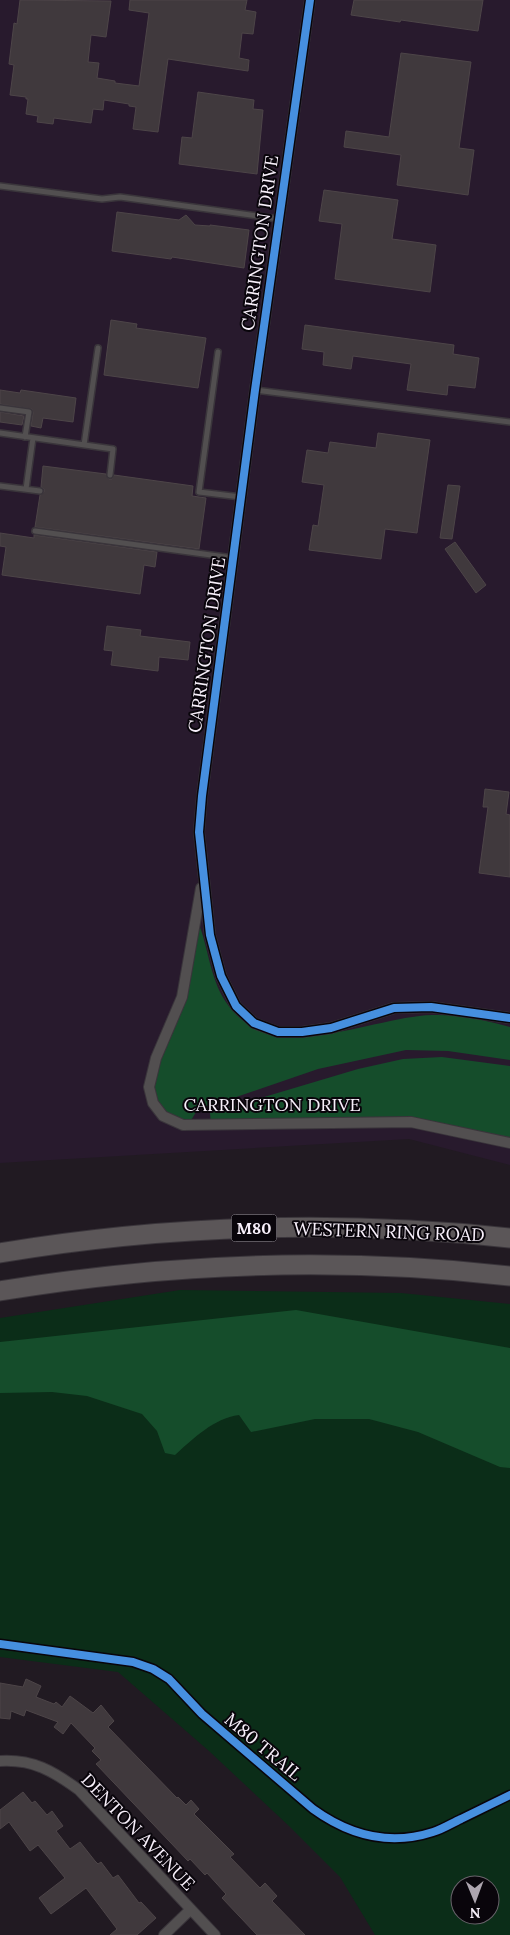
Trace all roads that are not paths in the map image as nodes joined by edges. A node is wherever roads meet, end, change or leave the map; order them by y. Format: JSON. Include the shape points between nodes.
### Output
{"nodes":[{"id":1,"x":310,"y":0,"type":"edge"},
{"id":2,"x":0,"y":186,"type":"edge"},
{"id":3,"x":279,"y":219,"type":"junction"},
{"id":4,"x":98,"y":348,"type":"dead end"},
{"id":5,"x":218,"y":352,"type":"dead end"},
{"id":6,"x":255,"y":390,"type":"junction"},
{"id":7,"x":0,"y":408,"type":"edge"},
{"id":8,"x":510,"y":422,"type":"edge"},
{"id":9,"x":0,"y":433,"type":"edge"},
{"id":10,"x":25,"y":437,"type":"junction"},
{"id":11,"x":33,"y":438,"type":"junction"},
{"id":12,"x":84,"y":445,"type":"junction"},
{"id":13,"x":110,"y":475,"type":"dead end"},
{"id":14,"x":0,"y":486,"type":"edge"},
{"id":15,"x":26,"y":489,"type":"junction"},
{"id":16,"x":40,"y":491,"type":"dead end"},
{"id":17,"x":241,"y":497,"type":"junction"},
{"id":18,"x":35,"y":532,"type":"dead end"},
{"id":19,"x":233,"y":558,"type":"junction"},
{"id":20,"x":202,"y":877,"type":"junction"},
{"id":21,"x":510,"y":1018,"type":"edge"},
{"id":22,"x":510,"y":1143,"type":"edge"},
{"id":23,"x":510,"y":1238,"type":"edge"},
{"id":24,"x":0,"y":1253,"type":"edge"},
{"id":25,"x":510,"y":1276,"type":"edge"},
{"id":26,"x":0,"y":1291,"type":"edge"},
{"id":27,"x":0,"y":1761,"type":"edge"},
{"id":28,"x":190,"y":1910,"type":"junction"},
{"id":29,"x":164,"y":1935,"type":"edge"},
{"id":30,"x":215,"y":1935,"type":"edge"}],
"edges":[{"from":1,"to":3,"type":"street","name":"CARRINGTON DRIVE"},
{"from":2,"to":3,"type":"lane","via":[[102,199],[120,196]]},
{"from":3,"to":6,"type":"street","name":"CARRINGTON DRIVE"},
{"from":4,"to":12,"type":"lane"},
{"from":5,"to":17,"type":"lane","via":[[199,492]]},
{"from":6,"to":8,"type":"lane"},
{"from":6,"to":17,"type":"street","name":"CARRINGTON DRIVE"},
{"from":7,"to":10,"type":"lane","via":[[29,412]]},
{"from":9,"to":10,"type":"lane"},
{"from":10,"to":11,"type":"lane"},
{"from":11,"to":12,"type":"lane"},
{"from":11,"to":15,"type":"lane"},
{"from":12,"to":13,"type":"lane","via":[[113,449]]},
{"from":14,"to":15,"type":"lane"},
{"from":15,"to":16,"type":"lane"},
{"from":17,"to":19,"type":"street","name":"CARRINGTON DRIVE"},
{"from":18,"to":19,"type":"lane"},
{"from":19,"to":20,"type":"street","name":"CARRINGTON DRIVE","via":[[201,805]]},
{"from":20,"to":21,"type":"street","name":"CARRINGTON DRIVE","via":[[210,936],[221,976],[236,1006],[254,1023],[278,1032],[302,1032],[332,1028],[394,1008],[431,1007]]},
{"from":20,"to":22,"type":"street","name":"CARRINGTON DRIVE","via":[[182,997],[156,1058],[149,1087],[153,1103],[163,1116],[182,1125],[411,1122]]},
{"from":23,"to":24,"type":"highway","name":"WESTERN RING ROAD","number":"M80","via":[[371,1229],[218,1229],[159,1232]]},
{"from":25,"to":26,"type":"highway","name":"WESTERN RING ROAD","number":"M80","via":[[386,1266],[272,1266],[144,1273]]},
{"from":27,"to":28,"type":"street","name":"DENTON AVENUE","via":[[29,1762],[55,1773],[79,1790]]},
{"from":28,"to":29,"type":"street"},
{"from":28,"to":30,"type":"street","name":"DENTON AVENUE"}]}
